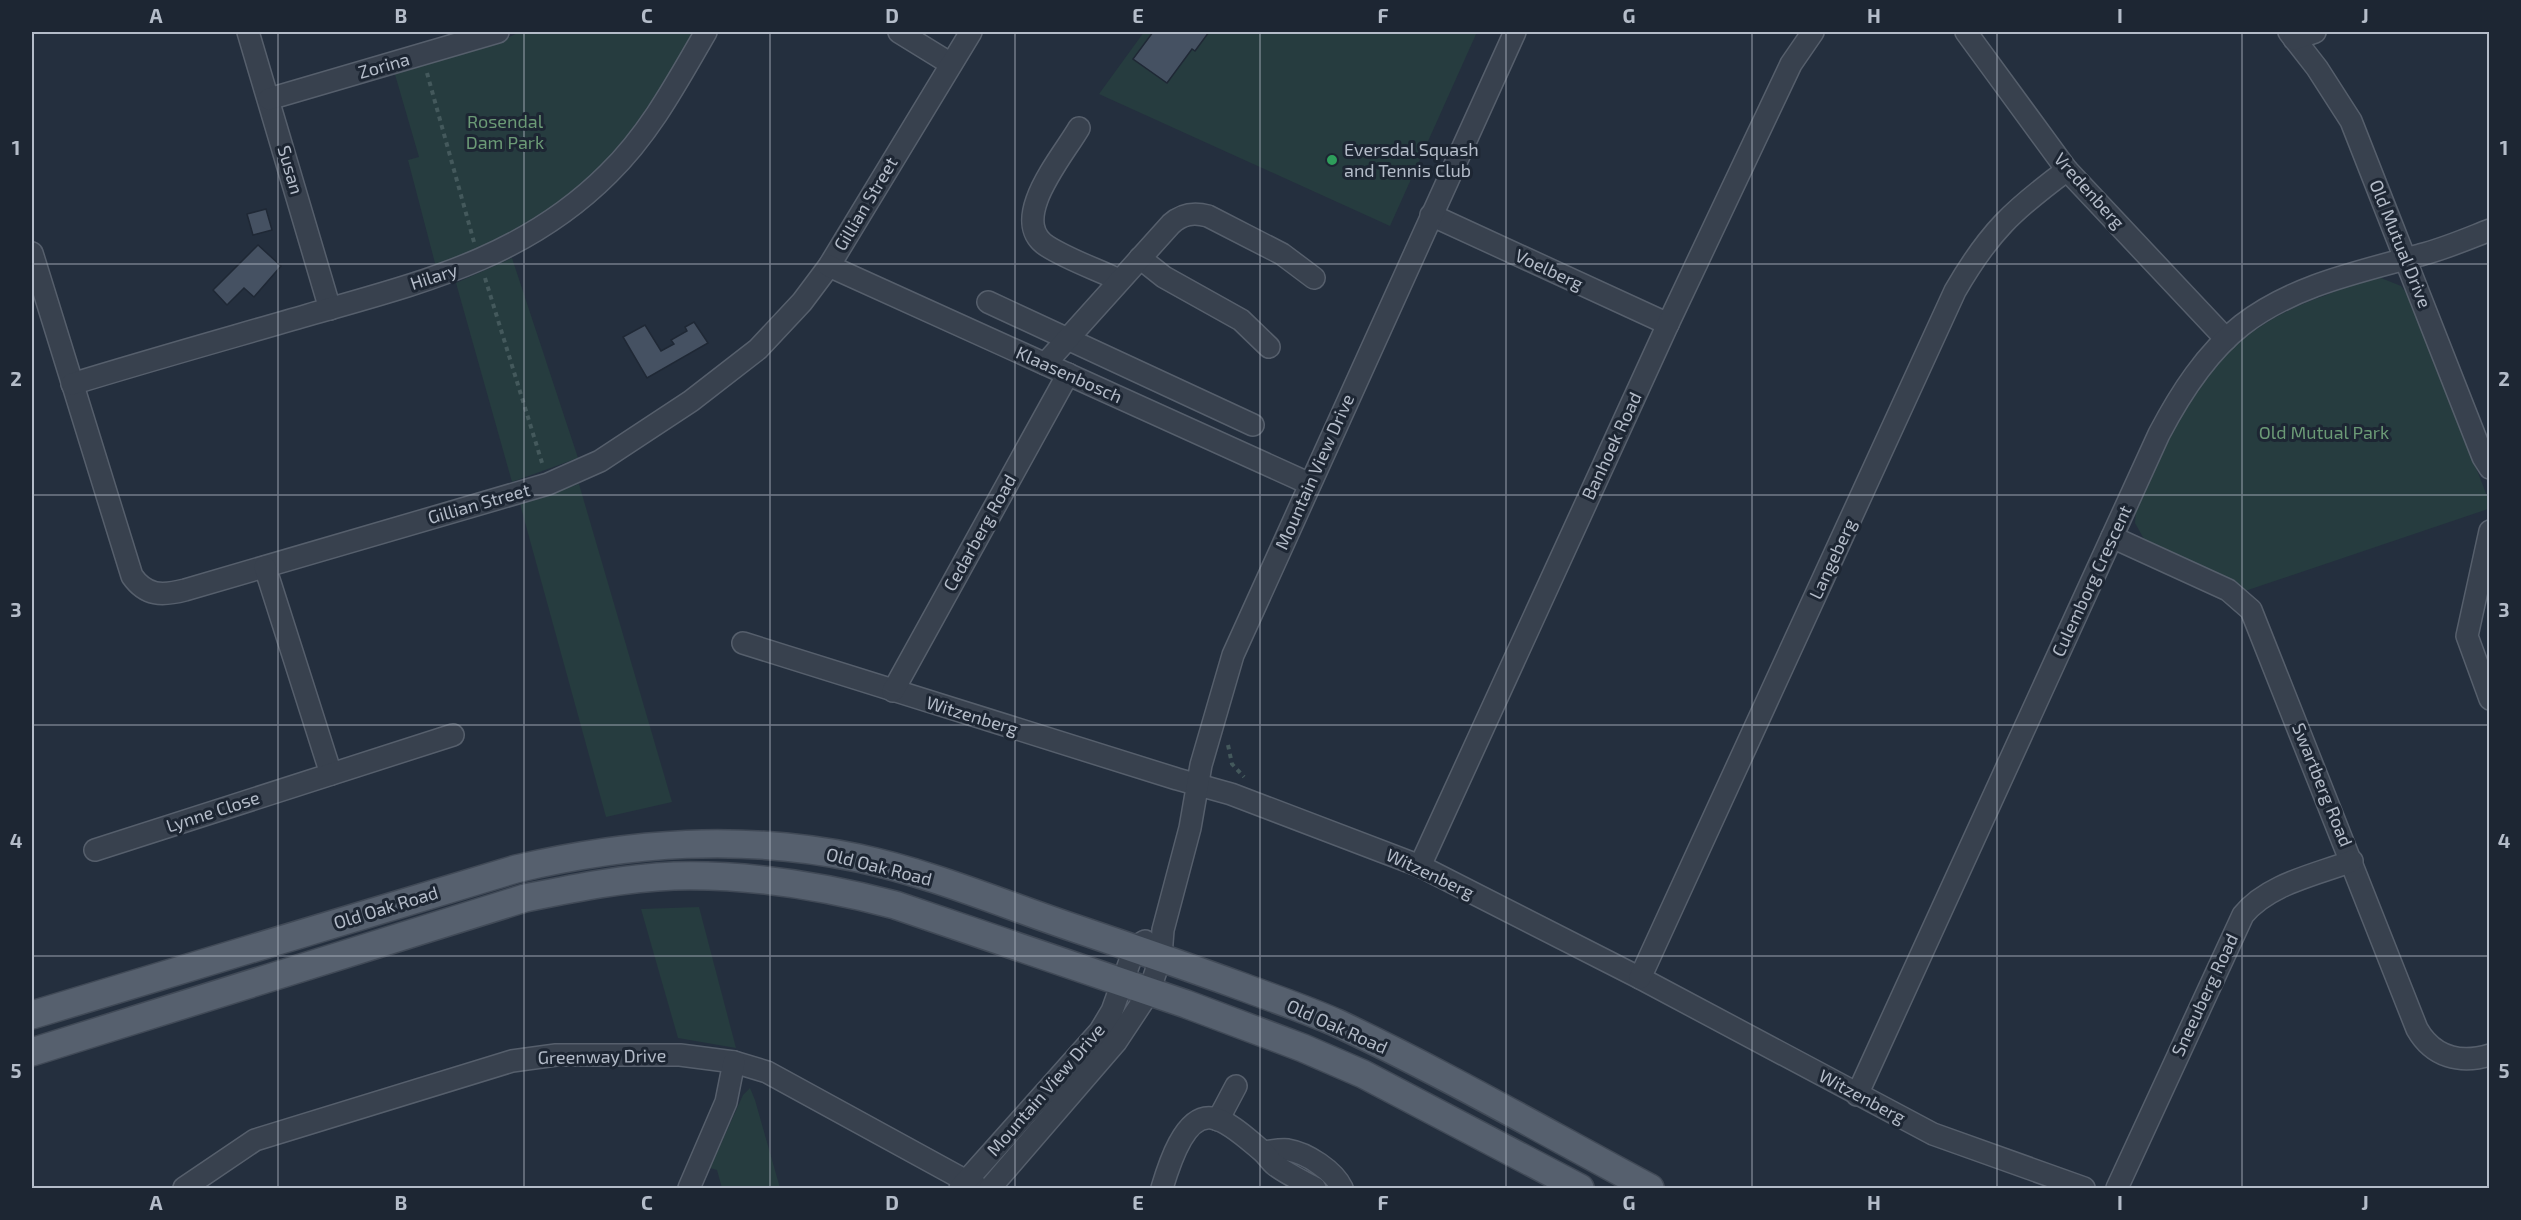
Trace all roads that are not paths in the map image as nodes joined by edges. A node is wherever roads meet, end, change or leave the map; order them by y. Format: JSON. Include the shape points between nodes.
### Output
{"nodes":[{"id":1,"x":248,"y":32,"type":"edge"},
{"id":2,"x":498,"y":32,"type":"edge"},
{"id":3,"x":706,"y":32,"type":"edge"},
{"id":4,"x":899,"y":32,"type":"edge"},
{"id":5,"x":971,"y":32,"type":"edge"},
{"id":6,"x":1515,"y":32,"type":"edge"},
{"id":7,"x":1813,"y":32,"type":"edge"},
{"id":8,"x":1966,"y":32,"type":"edge"},
{"id":9,"x":2315,"y":32,"type":"edge"},
{"id":10,"x":2292,"y":35,"type":"edge"},
{"id":11,"x":951,"y":64,"type":"junction"},
{"id":12,"x":269,"y":99,"type":"junction"},
{"id":13,"x":1079,"y":128,"type":"dead end"},
{"id":14,"x":2067,"y":170,"type":"junction"},
{"id":15,"x":1431,"y":215,"type":"junction"},
{"id":16,"x":2490,"y":231,"type":"edge"},
{"id":17,"x":32,"y":253,"type":"edge"},
{"id":18,"x":1140,"y":258,"type":"junction"},
{"id":19,"x":2406,"y":259,"type":"junction"},
{"id":20,"x":829,"y":266,"type":"junction"},
{"id":21,"x":1314,"y":278,"type":"dead end"},
{"id":22,"x":1119,"y":280,"type":"junction"},
{"id":23,"x":988,"y":302,"type":"dead end"},
{"id":24,"x":330,"y":309,"type":"junction"},
{"id":25,"x":1668,"y":324,"type":"junction"},
{"id":26,"x":1066,"y":338,"type":"junction"},
{"id":27,"x":2226,"y":339,"type":"junction"},
{"id":28,"x":1269,"y":347,"type":"dead end"},
{"id":29,"x":1045,"y":364,"type":"junction"},
{"id":30,"x":1068,"y":374,"type":"junction"},
{"id":31,"x":72,"y":384,"type":"junction"},
{"id":32,"x":1253,"y":425,"type":"dead end"},
{"id":33,"x":2490,"y":468,"type":"edge"},
{"id":34,"x":1310,"y":484,"type":"junction"},
{"id":35,"x":2490,"y":531,"type":"edge"},
{"id":36,"x":2112,"y":537,"type":"junction"},
{"id":37,"x":265,"y":567,"type":"junction"},
{"id":38,"x":743,"y":642,"type":"dead end"},
{"id":39,"x":2488,"y":689,"type":"edge"},
{"id":40,"x":893,"y":691,"type":"junction"},
{"id":41,"x":453,"y":735,"type":"dead end"},
{"id":42,"x":332,"y":774,"type":"junction"},
{"id":43,"x":1197,"y":785,"type":"junction"},
{"id":44,"x":95,"y":850,"type":"dead end"},
{"id":45,"x":2352,"y":861,"type":"junction"},
{"id":46,"x":1420,"y":866,"type":"junction"},
{"id":47,"x":1162,"y":943,"type":"junction"},
{"id":48,"x":1135,"y":947,"type":"junction"},
{"id":49,"x":1640,"y":978,"type":"junction"},
{"id":50,"x":1121,"y":982,"type":"junction"},
{"id":51,"x":1149,"y":992,"type":"junction"},
{"id":52,"x":32,"y":1015,"type":"edge"},
{"id":53,"x":32,"y":1052,"type":"edge"},
{"id":54,"x":2490,"y":1055,"type":"edge"},
{"id":55,"x":734,"y":1062,"type":"junction"},
{"id":56,"x":1236,"y":1086,"type":"dead end"},
{"id":57,"x":1857,"y":1095,"type":"junction"},
{"id":58,"x":1218,"y":1120,"type":"junction"},
{"id":59,"x":1264,"y":1152,"type":"junction"},
{"id":60,"x":968,"y":1186,"type":"edge"},
{"id":61,"x":184,"y":1188,"type":"edge"},
{"id":62,"x":689,"y":1188,"type":"edge"},
{"id":63,"x":990,"y":1188,"type":"edge"},
{"id":64,"x":1162,"y":1188,"type":"edge"},
{"id":65,"x":1315,"y":1188,"type":"edge"},
{"id":66,"x":1342,"y":1188,"type":"edge"},
{"id":67,"x":1580,"y":1188,"type":"edge"},
{"id":68,"x":1650,"y":1188,"type":"edge"},
{"id":69,"x":2084,"y":1188,"type":"edge"},
{"id":70,"x":2117,"y":1188,"type":"edge"}],
"edges":[{"from":1,"to":12,"type":"street","name":"Susan"},
{"from":2,"to":12,"type":"street","name":"Zorina"},
{"from":3,"to":24,"type":"street","name":"Hilary","via":[[646,131],[608,174],[547,224],[480,261]]},
{"from":4,"to":11,"type":"street"},
{"from":5,"to":11,"type":"street","name":"Gillian Street"},
{"from":6,"to":15,"type":"street","name":"Mountain View Drive"},
{"from":7,"to":25,"type":"street","name":"Banhoek Road","via":[[1791,64]]},
{"from":8,"to":14,"type":"street","name":"Vredenberg"},
{"from":9,"to":10,"type":"street"},
{"from":10,"to":19,"type":"street","name":"Old Mutual Drive","via":[[2351,122]]},
{"from":11,"to":20,"type":"street","name":"Gillian Street"},
{"from":12,"to":24,"type":"street","name":"Susan"},
{"from":13,"to":22,"type":"street","via":[[1034,204],[1033,227],[1047,246]]},
{"from":14,"to":27,"type":"street","name":"Vredenberg"},
{"from":14,"to":49,"type":"street","name":"Langeberg","via":[[2009,214],[1975,255],[1955,291]]},
{"from":15,"to":25,"type":"street","name":"Voelberg"},
{"from":15,"to":34,"type":"street","name":"Mountain View Drive"},
{"from":16,"to":19,"type":"street","name":"Culemborg Crescent"},
{"from":17,"to":31,"type":"street","name":"Gillian Street"},
{"from":18,"to":21,"type":"street","via":[[1177,219],[1200,214],[1282,254]]},
{"from":18,"to":22,"type":"street"},
{"from":18,"to":28,"type":"street","via":[[1164,277],[1241,320]]},
{"from":19,"to":27,"type":"street","name":"Culemborg Crescent","via":[[2287,297],[2257,314]]},
{"from":19,"to":33,"type":"street","name":"Old Mutual Drive"},
{"from":20,"to":29,"type":"street","name":"Klaasenbosch"},
{"from":20,"to":37,"type":"street","name":"Gillian Street","via":[[758,349],[691,401],[600,461],[548,484]]},
{"from":22,"to":26,"type":"street"},
{"from":23,"to":26,"type":"street"},
{"from":24,"to":31,"type":"street","name":"Hilary"},
{"from":25,"to":46,"type":"street","name":"Banhoek Road"},
{"from":26,"to":29,"type":"street"},
{"from":26,"to":32,"type":"street"},
{"from":27,"to":36,"type":"street","name":"Culemborg Crescent","via":[[2172,410]]},
{"from":29,"to":30,"type":"street","name":"Klaasenbosch"},
{"from":30,"to":34,"type":"street","name":"Klaasenbosch"},
{"from":30,"to":40,"type":"street","name":"Cedarberg Road"},
{"from":31,"to":37,"type":"street","name":"Gillian Street","via":[[132,576],[138,584],[147,591],[167,595]]},
{"from":34,"to":43,"type":"street","name":"Mountain View Drive","via":[[1233,655]]},
{"from":35,"to":39,"type":"street","via":[[2467,636]]},
{"from":36,"to":45,"type":"street","name":"Swartberg Road","via":[[2228,590],[2251,610]]},
{"from":36,"to":57,"type":"street","name":"Culemborg Crescent"},
{"from":37,"to":42,"type":"street"},
{"from":38,"to":40,"type":"street","name":"Witzenberg"},
{"from":40,"to":43,"type":"street","name":"Witzenberg"},
{"from":41,"to":42,"type":"street","name":"Lynne Close"},
{"from":42,"to":44,"type":"street","name":"Lynne Close"},
{"from":43,"to":46,"type":"street","name":"Witzenberg","via":[[1231,794]]},
{"from":43,"to":47,"type":"street","name":"Mountain View Drive"},
{"from":45,"to":54,"type":"street","name":"Swartberg Road","via":[[2422,1038],[2436,1051],[2455,1059]]},
{"from":45,"to":70,"type":"street","name":"Sneeuberg Road","via":[[2271,892],[2242,915]]},
{"from":46,"to":49,"type":"street","name":"Witzenberg"},
{"from":47,"to":48,"type":"main road","name":"Old Oak Road"},
{"from":47,"to":51,"type":"street","name":"Mountain View Drive"},
{"from":47,"to":68,"type":"main road","name":"Old Oak Road","via":[[1337,1023]]},
{"from":48,"to":50,"type":"street","name":"Mountain View Drive"},
{"from":48,"to":52,"type":"main road","name":"Old Oak Road","via":[[859,859],[780,847],[646,845],[516,869]]},
{"from":49,"to":57,"type":"street","name":"Witzenberg"},
{"from":50,"to":51,"type":"main road","name":"Old Oak Road"},
{"from":50,"to":53,"type":"main road","name":"Old Oak Road","via":[[895,905],[837,890],[726,876],[674,876],[600,883],[525,898]]},
{"from":50,"to":60,"type":"street","name":"Mountain View Drive","via":[[1112,1011],[1094,1040]]},
{"from":51,"to":63,"type":"street","name":"Mountain View Drive","via":[[1116,1042]]},
{"from":51,"to":67,"type":"main road","name":"Old Oak Road","via":[[1268,1034],[1363,1074]]},
{"from":55,"to":60,"type":"street","name":"Greenway Drive","via":[[787,1082]]},
{"from":55,"to":61,"type":"street","name":"Greenway Drive","via":[[657,1055],[556,1055],[513,1061],[255,1140]]},
{"from":55,"to":62,"type":"street","via":[[726,1102]]},
{"from":56,"to":58,"type":"street"},
{"from":57,"to":69,"type":"street","name":"Witzenberg","via":[[1933,1134]]},
{"from":58,"to":59,"type":"street"},
{"from":58,"to":64,"type":"street","via":[[1205,1118],[1192,1125],[1170,1162]]},
{"from":59,"to":65,"type":"street","via":[[1276,1165]]},
{"from":59,"to":66,"type":"street","via":[[1297,1153],[1329,1173]]}]}
